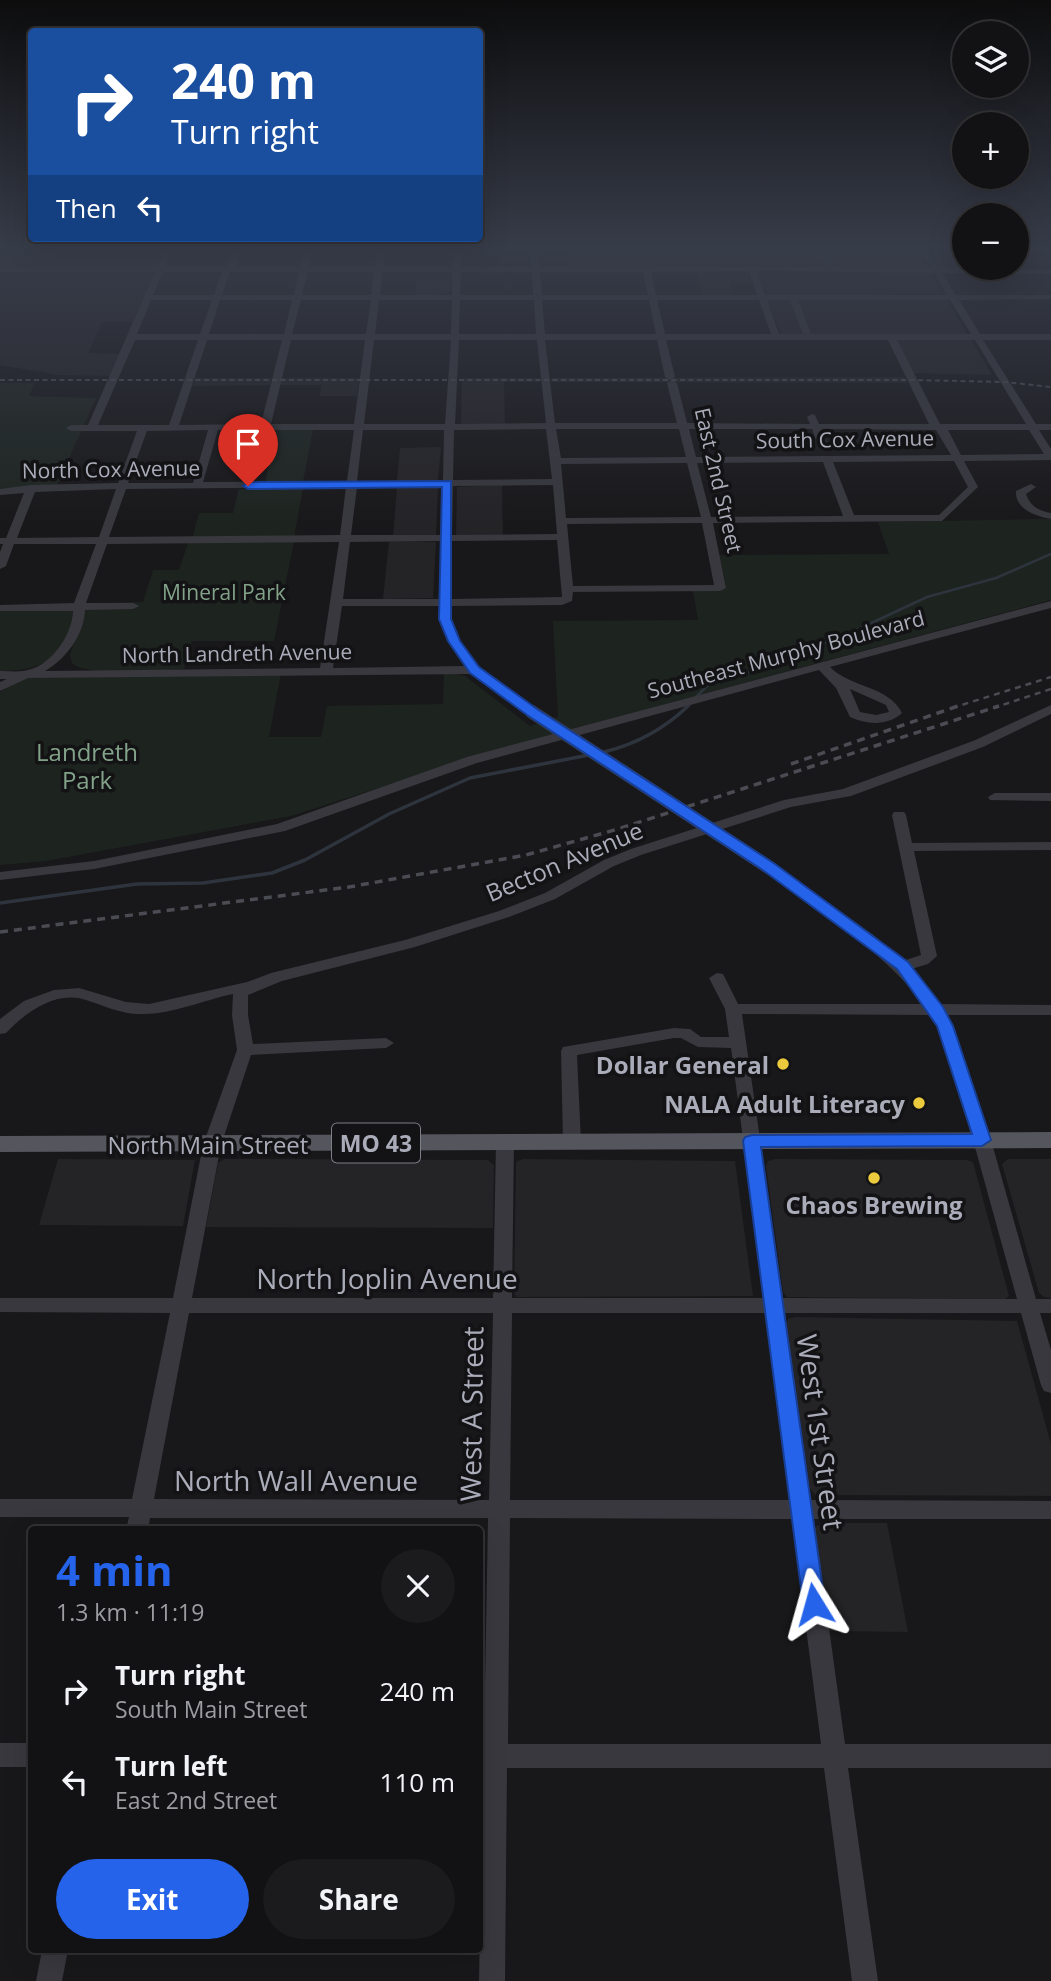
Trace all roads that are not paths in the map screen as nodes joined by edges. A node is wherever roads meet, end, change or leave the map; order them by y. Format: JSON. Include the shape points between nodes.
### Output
{"nodes":[{"id":1,"x":129,"y":342,"type":"edge"},
{"id":2,"x":201,"y":342,"type":"edge"},
{"id":3,"x":285,"y":342,"type":"edge"},
{"id":4,"x":369,"y":342,"type":"edge"},
{"id":5,"x":456,"y":342,"type":"edge"},
{"id":6,"x":543,"y":342,"type":"edge"},
{"id":7,"x":662,"y":342,"type":"edge"},
{"id":8,"x":894,"y":342,"type":"edge"},
{"id":9,"x":980,"y":342,"type":"edge"},
{"id":10,"x":814,"y":422,"type":"junction"},
{"id":11,"x":551,"y":426,"type":"junction"},
{"id":12,"x":684,"y":426,"type":"junction"},
{"id":13,"x":358,"y":427,"type":"junction"},
{"id":14,"x":450,"y":427,"type":"junction"},
{"id":15,"x":938,"y":427,"type":"junction"},
{"id":16,"x":1032,"y":427,"type":"junction"},
{"id":17,"x":1051,"y":427,"type":"edge"},
{"id":18,"x":71,"y":428,"type":"dead end"},
{"id":19,"x":92,"y":428,"type":"junction"},
{"id":20,"x":143,"y":428,"type":"junction"},
{"id":21,"x":173,"y":428,"type":"junction"},
{"id":22,"x":214,"y":428,"type":"junction"},
{"id":23,"x":265,"y":428,"type":"junction"},
{"id":24,"x":826,"y":453,"type":"junction"},
{"id":25,"x":958,"y":457,"type":"junction"},
{"id":26,"x":1051,"y":457,"type":"edge"},
{"id":27,"x":691,"y":459,"type":"junction"},
{"id":28,"x":556,"y":461,"type":"junction"},
{"id":29,"x":558,"y":482,"type":"junction"},
{"id":30,"x":448,"y":484,"type":"junction"},
{"id":31,"x":351,"y":485,"type":"junction"},
{"id":32,"x":197,"y":486,"type":"junction"},
{"id":33,"x":122,"y":487,"type":"junction"},
{"id":34,"x":1031,"y":487,"type":"dead end"},
{"id":35,"x":31,"y":488,"type":"junction"},
{"id":36,"x":0,"y":492,"type":"edge"},
{"id":37,"x":1051,"y":516,"type":"edge"},
{"id":38,"x":850,"y":519,"type":"junction"},
{"id":39,"x":707,"y":520,"type":"junction"},
{"id":40,"x":562,"y":521,"type":"junction"},
{"id":41,"x":563,"y":537,"type":"junction"},
{"id":42,"x":446,"y":538,"type":"junction"},
{"id":43,"x":102,"y":540,"type":"junction"},
{"id":44,"x":344,"y":540,"type":"junction"},
{"id":45,"x":5,"y":541,"type":"edge"},
{"id":46,"x":0,"y":566,"type":"edge"},
{"id":47,"x":567,"y":590,"type":"junction"},
{"id":48,"x":337,"y":603,"type":"junction"},
{"id":49,"x":444,"y":603,"type":"junction"},
{"id":50,"x":1051,"y":604,"type":"edge"},
{"id":51,"x":133,"y":606,"type":"dead end"},
{"id":52,"x":79,"y":607,"type":"junction"},
{"id":53,"x":0,"y":608,"type":"edge"},
{"id":54,"x":822,"y":666,"type":"junction"},
{"id":55,"x":474,"y":670,"type":"junction"},
{"id":56,"x":326,"y":671,"type":"junction"},
{"id":57,"x":0,"y":675,"type":"edge"},
{"id":58,"x":22,"y":675,"type":"junction"},
{"id":59,"x":838,"y":680,"type":"dead end"},
{"id":60,"x":0,"y":687,"type":"edge"},
{"id":61,"x":1051,"y":709,"type":"edge"},
{"id":62,"x":995,"y":797,"type":"dead end"},
{"id":63,"x":1051,"y":797,"type":"edge"},
{"id":64,"x":899,"y":815,"type":"dead end"},
{"id":65,"x":1051,"y":846,"type":"edge"},
{"id":66,"x":907,"y":847,"type":"junction"},
{"id":67,"x":0,"y":876,"type":"edge"},
{"id":68,"x":902,"y":966,"type":"junction"},
{"id":69,"x":718,"y":978,"type":"dead end"},
{"id":70,"x":249,"y":986,"type":"junction"},
{"id":71,"x":733,"y":1009,"type":"junction"},
{"id":72,"x":1051,"y":1010,"type":"edge"},
{"id":73,"x":938,"y":1011,"type":"junction"},
{"id":74,"x":0,"y":1029,"type":"edge"},
{"id":75,"x":386,"y":1043,"type":"dead end"},
{"id":76,"x":738,"y":1043,"type":"junction"},
{"id":77,"x":245,"y":1051,"type":"junction"},
{"id":78,"x":982,"y":1140,"type":"junction"},
{"id":79,"x":1051,"y":1140,"type":"edge"},
{"id":80,"x":752,"y":1141,"type":"junction"},
{"id":81,"x":505,"y":1142,"type":"junction"},
{"id":82,"x":572,"y":1142,"type":"junction"},
{"id":83,"x":0,"y":1144,"type":"edge"},
{"id":84,"x":212,"y":1144,"type":"junction"},
{"id":85,"x":0,"y":1306,"type":"edge"},
{"id":86,"x":181,"y":1306,"type":"junction"},
{"id":87,"x":502,"y":1306,"type":"junction"},
{"id":88,"x":774,"y":1306,"type":"junction"},
{"id":89,"x":1029,"y":1306,"type":"junction"},
{"id":90,"x":1051,"y":1306,"type":"edge"},
{"id":91,"x":1051,"y":1385,"type":"edge"},
{"id":92,"x":0,"y":1508,"type":"edge"},
{"id":93,"x":499,"y":1509,"type":"junction"},
{"id":94,"x":801,"y":1510,"type":"junction"},
{"id":95,"x":1051,"y":1510,"type":"edge"},
{"id":96,"x":139,"y":1519,"type":"edge"},
{"id":97,"x":0,"y":1755,"type":"edge"},
{"id":98,"x":28,"y":1755,"type":"edge"},
{"id":99,"x":488,"y":1756,"type":"edge"},
{"id":100,"x":1051,"y":1756,"type":"edge"},
{"id":101,"x":834,"y":1758,"type":"junction"},
{"id":102,"x":54,"y":1953,"type":"edge"},
{"id":103,"x":49,"y":1981,"type":"edge"},
{"id":104,"x":492,"y":1981,"type":"edge"},
{"id":105,"x":865,"y":1981,"type":"edge"}],
"edges":[{"from":1,"to":19,"type":"street"},
{"from":2,"to":21,"type":"street"},
{"from":3,"to":23,"type":"street"},
{"from":4,"to":13,"type":"street"},
{"from":5,"to":14,"type":"street"},
{"from":6,"to":11,"type":"street"},
{"from":7,"to":12,"type":"street","name":"East 2nd Street"},
{"from":8,"to":15,"type":"street"},
{"from":9,"to":16,"type":"street"},
{"from":10,"to":12,"type":"street"},
{"from":10,"to":15,"type":"street"},
{"from":10,"to":24,"type":"street"},
{"from":11,"to":12,"type":"street"},
{"from":11,"to":14,"type":"street"},
{"from":11,"to":28,"type":"street"},
{"from":12,"to":27,"type":"street","name":"East 2nd Street"},
{"from":13,"to":14,"type":"street"},
{"from":13,"to":23,"type":"street"},
{"from":13,"to":31,"type":"street"},
{"from":14,"to":30,"type":"street"},
{"from":15,"to":16,"type":"street"},
{"from":15,"to":25,"type":"street"},
{"from":16,"to":17,"type":"street"},
{"from":16,"to":26,"type":"street"},
{"from":18,"to":19,"type":"street"},
{"from":19,"to":20,"type":"street"},
{"from":20,"to":21,"type":"street"},
{"from":20,"to":33,"type":"street"},
{"from":21,"to":22,"type":"street"},
{"from":22,"to":23,"type":"street"},
{"from":22,"to":32,"type":"street"},
{"from":24,"to":25,"type":"street","name":"South Cox Avenue"},
{"from":24,"to":27,"type":"street","name":"South Cox Avenue"},
{"from":24,"to":38,"type":"street"},
{"from":25,"to":26,"type":"street","name":"South Cox Avenue"},
{"from":25,"to":38,"type":"street","via":[[973,487],[942,519]]},
{"from":27,"to":28,"type":"street","name":"South Cox Avenue"},
{"from":27,"to":39,"type":"street","name":"East 2nd Street"},
{"from":28,"to":29,"type":"street"},
{"from":29,"to":30,"type":"street","name":"North Cox Avenue"},
{"from":29,"to":40,"type":"street"},
{"from":30,"to":31,"type":"street","name":"North Cox Avenue"},
{"from":30,"to":42,"type":"street"},
{"from":31,"to":32,"type":"street","name":"North Cox Avenue"},
{"from":31,"to":44,"type":"street"},
{"from":32,"to":33,"type":"street","name":"North Cox Avenue"},
{"from":33,"to":35,"type":"street","name":"North Cox Avenue"},
{"from":33,"to":43,"type":"street"},
{"from":34,"to":37,"type":"street","via":[[1020,493],[1024,502],[1034,512]]},
{"from":35,"to":36,"type":"street","name":"North Cox Avenue"},
{"from":35,"to":45,"type":"street"},
{"from":38,"to":39,"type":"street"},
{"from":39,"to":40,"type":"street"},
{"from":39,"to":47,"type":"street","name":"East 2nd Street","via":[[720,588]]},
{"from":40,"to":41,"type":"street"},
{"from":41,"to":42,"type":"street"},
{"from":41,"to":47,"type":"street"},
{"from":42,"to":44,"type":"street"},
{"from":42,"to":49,"type":"street"},
{"from":43,"to":44,"type":"street"},
{"from":43,"to":45,"type":"street"},
{"from":43,"to":52,"type":"street"},
{"from":44,"to":48,"type":"street"},
{"from":45,"to":46,"type":"street"},
{"from":47,"to":49,"type":"street","via":[[568,599],[562,602]]},
{"from":48,"to":49,"type":"street"},
{"from":48,"to":56,"type":"street"},
{"from":49,"to":55,"type":"street","via":[[450,634]]},
{"from":50,"to":54,"type":"street","name":"Southeast Murphy Boulevard"},
{"from":51,"to":52,"type":"street"},
{"from":52,"to":53,"type":"street"},
{"from":52,"to":58,"type":"street","via":[[80,619],[62,655],[45,668]]},
{"from":54,"to":59,"type":"street"},
{"from":54,"to":67,"type":"street","name":"Southeast Murphy Boulevard","via":[[436,772],[280,828],[94,865]]},
{"from":55,"to":56,"type":"street","name":"North Landreth Avenue"},
{"from":55,"to":68,"type":"street","bridge":true,"via":[[770,867]]},
{"from":56,"to":58,"type":"street","name":"North Landreth Avenue"},
{"from":57,"to":58,"type":"street","name":"North Landreth Avenue"},
{"from":58,"to":60,"type":"street"},
{"from":61,"to":70,"type":"street","name":"Becton Avenue","via":[[978,744],[846,793],[789,803],[636,852],[504,914]]},
{"from":62,"to":63,"type":"street"},
{"from":64,"to":66,"type":"street"},
{"from":65,"to":66,"type":"street"},
{"from":66,"to":68,"type":"street","via":[[929,956]]},
{"from":68,"to":73,"type":"street"},
{"from":69,"to":71,"type":"street","name":"West 1st Street"},
{"from":70,"to":74,"type":"street","name":"Becton Avenue","via":[[141,1009],[79,993],[51,996],[22,1009]]},
{"from":70,"to":77,"type":"street","via":[[238,1003]]},
{"from":71,"to":73,"type":"street"},
{"from":71,"to":76,"type":"street","name":"West 1st Street"},
{"from":72,"to":73,"type":"street"},
{"from":73,"to":78,"type":"street"},
{"from":75,"to":77,"type":"street"},
{"from":76,"to":80,"type":"street","name":"West 1st Street"},
{"from":76,"to":82,"type":"street","via":[[698,1042],[684,1033],[674,1033],[569,1051]]},
{"from":77,"to":84,"type":"street"},
{"from":78,"to":79,"type":"main road"},
{"from":78,"to":80,"type":"main road","number":"MO 43"},
{"from":78,"to":89,"type":"street"},
{"from":80,"to":82,"type":"main road","name":"North Main Street","number":"MO 43"},
{"from":80,"to":88,"type":"street","name":"West 1st Street"},
{"from":81,"to":82,"type":"main road","name":"North Main Street","number":"MO 43"},
{"from":81,"to":84,"type":"main road","name":"North Main Street","number":"MO 43"},
{"from":81,"to":87,"type":"street","name":"West A Street"},
{"from":83,"to":84,"type":"main road","name":"North Main Street","number":"MO 43"},
{"from":84,"to":86,"type":"street"},
{"from":85,"to":86,"type":"street","name":"North Joplin Avenue"},
{"from":86,"to":87,"type":"street","name":"North Joplin Avenue"},
{"from":86,"to":96,"type":"street"},
{"from":87,"to":88,"type":"street","name":"North Joplin Avenue"},
{"from":87,"to":93,"type":"street","name":"West A Street"},
{"from":88,"to":89,"type":"street","name":"North Joplin Avenue"},
{"from":88,"to":94,"type":"street","name":"West 1st Street"},
{"from":89,"to":90,"type":"street","name":"North Joplin Avenue"},
{"from":89,"to":91,"type":"street"},
{"from":92,"to":96,"type":"street","name":"North Wall Avenue"},
{"from":93,"to":94,"type":"street","name":"North Wall Avenue"},
{"from":93,"to":96,"type":"street","name":"North Wall Avenue"},
{"from":93,"to":99,"type":"street","name":"West A Street"},
{"from":94,"to":95,"type":"street","name":"North Wall Avenue"},
{"from":94,"to":101,"type":"street","name":"West 1st Street"},
{"from":97,"to":98,"type":"street"},
{"from":99,"to":101,"type":"street"},
{"from":99,"to":104,"type":"street","name":"West A Street"},
{"from":100,"to":101,"type":"street"},
{"from":101,"to":105,"type":"street","name":"West 1st Street"},
{"from":102,"to":103,"type":"street"}]}
